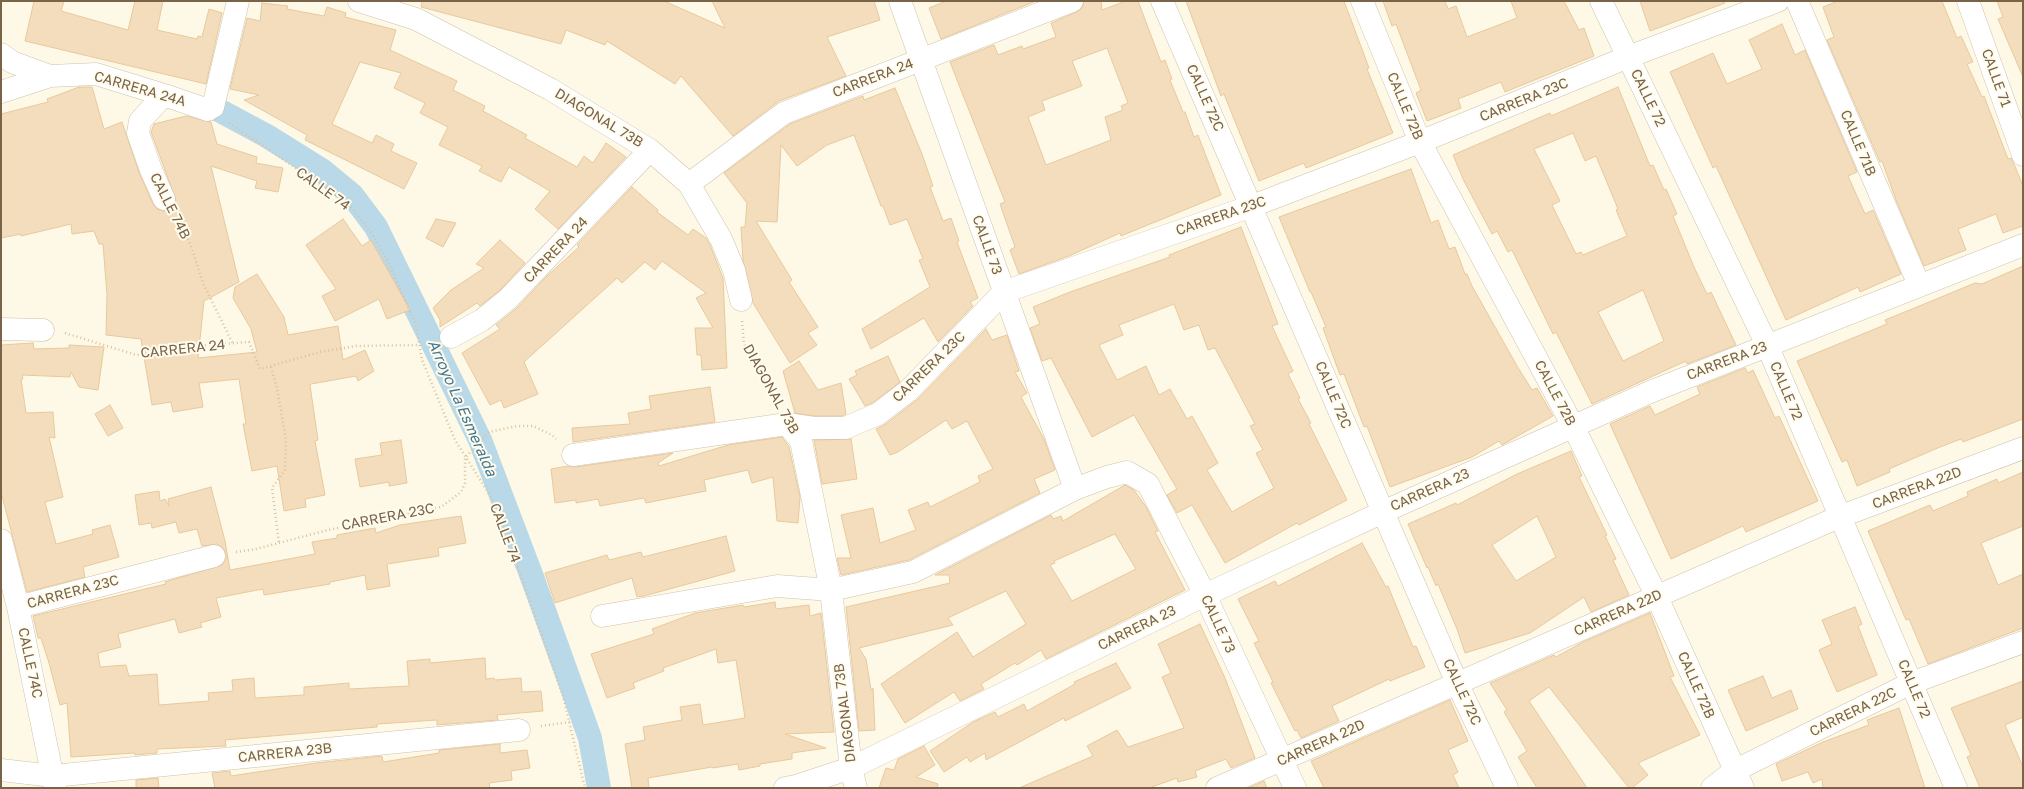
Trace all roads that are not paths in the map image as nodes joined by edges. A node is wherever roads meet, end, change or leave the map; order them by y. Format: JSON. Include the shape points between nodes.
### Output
{"nodes":[{"id":1,"x":238,"y":1,"type":"edge"},
{"id":2,"x":359,"y":1,"type":"edge"},
{"id":3,"x":900,"y":1,"type":"edge"},
{"id":4,"x":1072,"y":1,"type":"edge"},
{"id":5,"x":1162,"y":1,"type":"edge"},
{"id":6,"x":1362,"y":1,"type":"edge"},
{"id":7,"x":1601,"y":1,"type":"edge"},
{"id":8,"x":1778,"y":1,"type":"edge"},
{"id":9,"x":1797,"y":1,"type":"edge"},
{"id":10,"x":1968,"y":1,"type":"edge"},
{"id":11,"x":1,"y":54,"type":"edge"},
{"id":12,"x":1628,"y":57,"type":"junction"},
{"id":13,"x":921,"y":60,"type":"junction"},
{"id":14,"x":50,"y":76,"type":"junction"},
{"id":15,"x":1,"y":92,"type":"edge"},
{"id":16,"x":164,"y":95,"type":"junction"},
{"id":17,"x":1420,"y":142,"type":"junction"},
{"id":18,"x":650,"y":150,"type":"junction"},
{"id":19,"x":2023,"y":156,"type":"edge"},
{"id":20,"x":689,"y":184,"type":"junction"},
{"id":21,"x":164,"y":199,"type":"road end"},
{"id":22,"x":1252,"y":206,"type":"junction"},
{"id":23,"x":2023,"y":245,"type":"edge"},
{"id":24,"x":1919,"y":285,"type":"junction"},
{"id":25,"x":1004,"y":292,"type":"junction"},
{"id":26,"x":741,"y":300,"type":"road end"},
{"id":27,"x":1,"y":329,"type":"edge"},
{"id":28,"x":43,"y":330,"type":"road end"},
{"id":29,"x":451,"y":337,"type":"dead end"},
{"id":30,"x":1767,"y":346,"type":"junction"},
{"id":31,"x":787,"y":424,"type":"junction"},
{"id":32,"x":1573,"y":426,"type":"junction"},
{"id":33,"x":2023,"y":448,"type":"edge"},
{"id":34,"x":573,"y":454,"type":"road end"},
{"id":35,"x":1075,"y":489,"type":"junction"},
{"id":36,"x":1383,"y":512,"type":"junction"},
{"id":37,"x":1840,"y":516,"type":"junction"},
{"id":38,"x":1,"y":540,"type":"edge"},
{"id":39,"x":214,"y":556,"type":"road end"},
{"id":40,"x":831,"y":590,"type":"junction"},
{"id":41,"x":1205,"y":595,"type":"junction"},
{"id":42,"x":1657,"y":596,"type":"junction"},
{"id":43,"x":18,"y":607,"type":"junction"},
{"id":44,"x":602,"y":616,"type":"dead end"},
{"id":45,"x":2023,"y":642,"type":"edge"},
{"id":46,"x":1457,"y":683,"type":"junction"},
{"id":47,"x":1911,"y":683,"type":"junction"},
{"id":48,"x":519,"y":730,"type":"road end"},
{"id":49,"x":1282,"y":760,"type":"junction"},
{"id":50,"x":1,"y":770,"type":"edge"},
{"id":51,"x":854,"y":778,"type":"edge"},
{"id":52,"x":1739,"y":779,"type":"edge"},
{"id":53,"x":54,"y":782,"type":"edge"},
{"id":54,"x":786,"y":788,"type":"edge"},
{"id":55,"x":1217,"y":788,"type":"edge"},
{"id":56,"x":1295,"y":788,"type":"edge"},
{"id":57,"x":1507,"y":788,"type":"edge"},
{"id":58,"x":1712,"y":788,"type":"edge"},
{"id":59,"x":1956,"y":788,"type":"edge"}],
"edges":[{"from":1,"to":16,"type":"street","name":"CARRERA 24A","via":[[215,113]]},
{"from":2,"to":18,"type":"street","name":"DIAGONAL 73B","via":[[416,19],[550,89]]},
{"from":3,"to":13,"type":"street","name":"CALLE 73"},
{"from":4,"to":13,"type":"street","name":"CARRERA 24"},
{"from":5,"to":22,"type":"street","name":"CALLE 72C"},
{"from":6,"to":17,"type":"street","name":"CALLE 72B"},
{"from":7,"to":12,"type":"street","name":"CALLE 72"},
{"from":8,"to":12,"type":"street","name":"CARRERA 23C"},
{"from":9,"to":24,"type":"street","name":"CALLE 71B"},
{"from":10,"to":19,"type":"street","name":"CALLE 71"},
{"from":11,"to":14,"type":"street","via":[[12,62]]},
{"from":12,"to":17,"type":"street","name":"CARRERA 23C"},
{"from":12,"to":30,"type":"street","name":"CALLE 72"},
{"from":13,"to":20,"type":"street","name":"CARRERA 24","via":[[784,113]]},
{"from":13,"to":25,"type":"street","name":"CALLE 73"},
{"from":14,"to":15,"type":"street","name":"CARRERA 24A"},
{"from":14,"to":16,"type":"street","name":"CARRERA 24A","via":[[96,74]]},
{"from":16,"to":21,"type":"street","name":"CALLE 74B","via":[[140,121],[138,133]]},
{"from":17,"to":22,"type":"street","name":"CARRERA 23C"},
{"from":17,"to":32,"type":"street","name":"CALLE 72B"},
{"from":18,"to":20,"type":"street","name":"DIAGONAL 73B"},
{"from":18,"to":29,"type":"street","name":"CARRERA 24","via":[[508,298],[482,320]]},
{"from":20,"to":26,"type":"street","name":"DIAGONAL 73B","via":[[721,239],[734,270]]},
{"from":22,"to":25,"type":"street","name":"CARRERA 23C"},
{"from":22,"to":36,"type":"street","name":"CALLE 72C"},
{"from":23,"to":24,"type":"street","name":"CARRERA 23"},
{"from":24,"to":30,"type":"street","name":"CARRERA 23"},
{"from":25,"to":31,"type":"street","name":"CARRERA 23C","via":[[908,391],[878,414],[845,428],[814,428]]},
{"from":25,"to":35,"type":"street","name":"CALLE 73"},
{"from":27,"to":28,"type":"street"},
{"from":30,"to":32,"type":"street","name":"CARRERA 23","via":[[1650,392]]},
{"from":30,"to":37,"type":"street","name":"CALLE 72"},
{"from":31,"to":34,"type":"street","name":"CARRERA 23C"},
{"from":31,"to":40,"type":"street","name":"DIAGONAL 73B","via":[[801,441]]},
{"from":32,"to":36,"type":"street","name":"CARRERA 23"},
{"from":32,"to":42,"type":"street","name":"CALLE 72B"},
{"from":33,"to":37,"type":"street","name":"CARRERA 22D"},
{"from":35,"to":40,"type":"street","via":[[912,572]]},
{"from":35,"to":41,"type":"street","name":"CALLE 73","via":[[1128,472],[1148,484]]},
{"from":36,"to":41,"type":"street","name":"CARRERA 23"},
{"from":36,"to":46,"type":"street","name":"CALLE 72C"},
{"from":37,"to":42,"type":"street","name":"CARRERA 22D"},
{"from":37,"to":47,"type":"street","name":"CALLE 72"},
{"from":38,"to":43,"type":"street","name":"CALLE 74C"},
{"from":39,"to":43,"type":"street","name":"CARRERA 23C"},
{"from":40,"to":44,"type":"street","via":[[777,586]]},
{"from":40,"to":51,"type":"street","name":"DIAGONAL 73B"},
{"from":41,"to":49,"type":"street","name":"CALLE 73"},
{"from":41,"to":51,"type":"street","name":"CARRERA 23"},
{"from":42,"to":46,"type":"street","name":"CARRERA 22D"},
{"from":42,"to":52,"type":"street","name":"CALLE 72B"},
{"from":43,"to":53,"type":"street","name":"CALLE 74C"},
{"from":45,"to":47,"type":"street","name":"CARRERA 22C"},
{"from":46,"to":49,"type":"street","name":"CARRERA 22D"},
{"from":46,"to":57,"type":"street","name":"CALLE 72C"},
{"from":47,"to":52,"type":"street","name":"CARRERA 22C"},
{"from":47,"to":59,"type":"street","name":"CALLE 72"},
{"from":48,"to":53,"type":"street","name":"CARRERA 23B"},
{"from":49,"to":55,"type":"street","name":"CARRERA 22D"},
{"from":49,"to":56,"type":"street","name":"CALLE 73"},
{"from":50,"to":53,"type":"street","name":"CARRERA 23B"},
{"from":51,"to":54,"type":"street"},
{"from":52,"to":58,"type":"street","name":"CARRERA 22C"}]}
